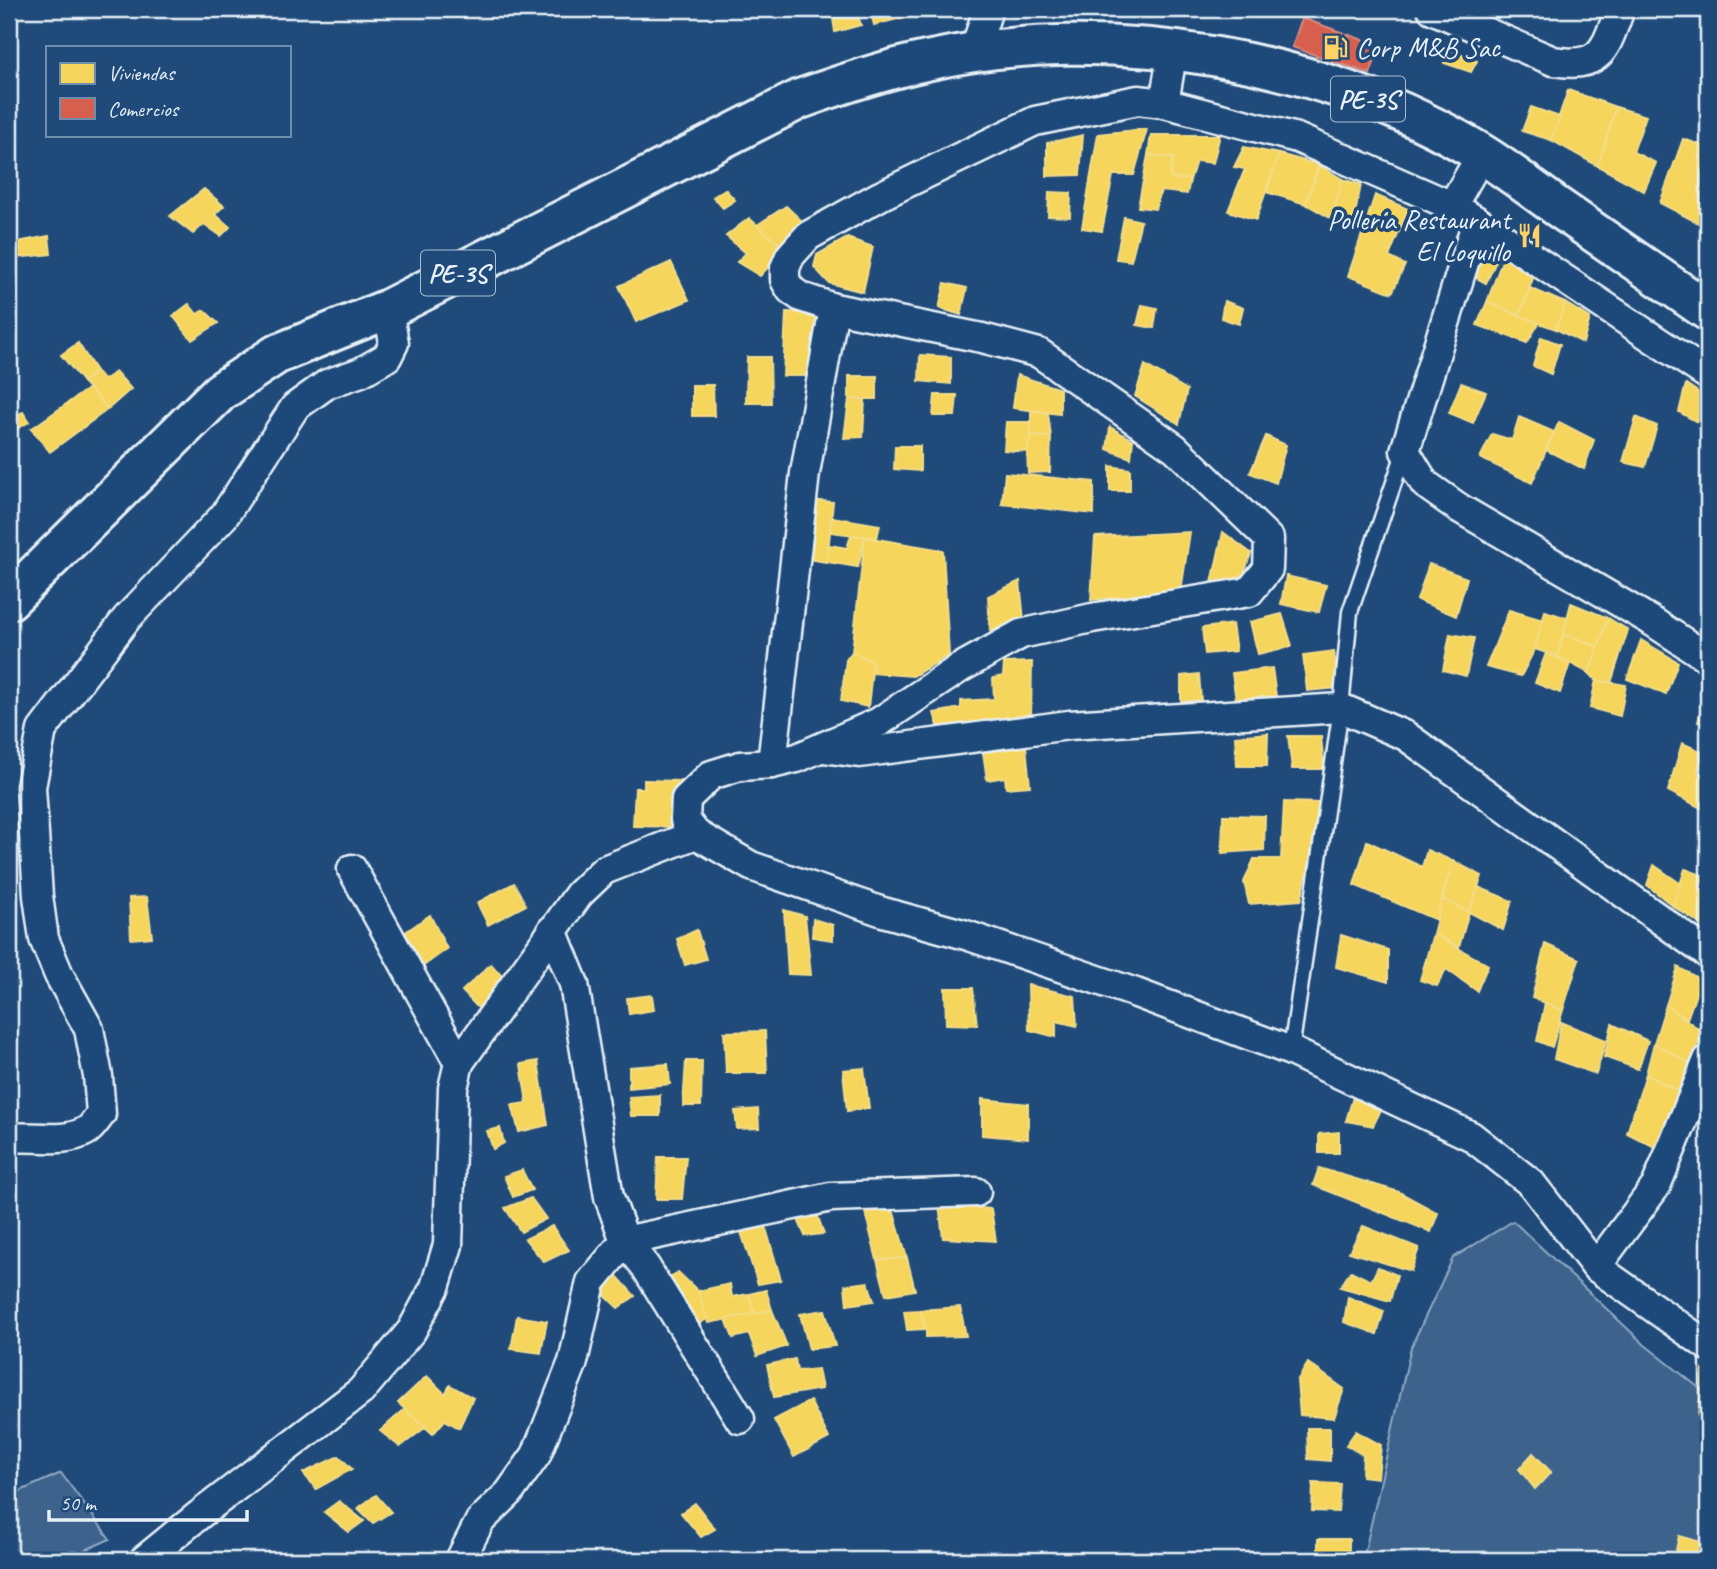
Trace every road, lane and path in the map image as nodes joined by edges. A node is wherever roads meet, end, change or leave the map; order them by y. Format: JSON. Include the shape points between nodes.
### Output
{"nodes":[{"id":1,"x":988,"y":9,"type":"edge"},
{"id":2,"x":1432,"y":9,"type":"edge"},
{"id":3,"x":1620,"y":9,"type":"edge"},
{"id":4,"x":1172,"y":50,"type":"junction"},
{"id":5,"x":974,"y":53,"type":"junction"},
{"id":6,"x":1164,"y":103,"type":"junction"},
{"id":7,"x":1482,"y":154,"type":"junction"},
{"id":8,"x":1452,"y":206,"type":"junction"},
{"id":9,"x":1477,"y":221,"type":"junction"},
{"id":10,"x":834,"y":308,"type":"junction"},
{"id":11,"x":388,"y":309,"type":"junction"},
{"id":12,"x":1708,"y":311,"type":"edge"},
{"id":13,"x":1708,"y":375,"type":"edge"},
{"id":14,"x":1405,"y":451,"type":"junction"},
{"id":15,"x":9,"y":600,"type":"edge"},
{"id":16,"x":1708,"y":658,"type":"edge"},
{"id":17,"x":1341,"y":708,"type":"junction"},
{"id":18,"x":824,"y":748,"type":"junction"},
{"id":19,"x":772,"y":764,"type":"junction"},
{"id":20,"x":696,"y":834,"type":"junction"},
{"id":21,"x":352,"y":869,"type":"dead end"},
{"id":22,"x":552,"y":930,"type":"junction"},
{"id":23,"x":1708,"y":954,"type":"edge"},
{"id":24,"x":1291,"y":1051,"type":"junction"},
{"id":25,"x":1708,"y":1060,"type":"edge"},
{"id":26,"x":460,"y":1063,"type":"junction"},
{"id":27,"x":9,"y":1139,"type":"edge"},
{"id":28,"x":976,"y":1192,"type":"dead end"},
{"id":29,"x":625,"y":1241,"type":"junction"},
{"id":30,"x":1596,"y":1267,"type":"junction"},
{"id":31,"x":1708,"y":1346,"type":"edge"},
{"id":32,"x":740,"y":1419,"type":"dead end"},
{"id":33,"x":144,"y":1560,"type":"edge"},
{"id":34,"x":460,"y":1560,"type":"edge"}],
"edges":[{"from":1,"to":5,"type":"street"},
{"from":2,"to":3,"type":"street","via":[[1553,61],[1572,64],[1599,55],[1606,47]]},
{"from":4,"to":5,"type":"highway","number":"PE-3S","via":[[1115,45]]},
{"from":4,"to":6,"type":"street"},
{"from":4,"to":7,"type":"highway","number":"PE-3S","via":[[1221,56],[1323,84],[1388,106]]},
{"from":5,"to":11,"type":"highway","number":"PE-3S","via":[[859,78],[800,99]]},
{"from":6,"to":8,"type":"street","via":[[1297,138]]},
{"from":6,"to":10,"type":"street","via":[[1138,100],[1035,121],[808,236],[790,256],[785,279],[801,297]]},
{"from":7,"to":8,"type":"street"},
{"from":7,"to":12,"type":"highway","number":"PE-3S"},
{"from":8,"to":9,"type":"street"},
{"from":9,"to":13,"type":"street"},
{"from":9,"to":14,"type":"street"},
{"from":10,"to":18,"type":"street","via":[[1039,353],[1175,448],[1269,539],[1268,569],[1249,592],[1021,634],[879,722]]},
{"from":10,"to":19,"type":"street","via":[[805,473]]},
{"from":11,"to":15,"type":"highway","number":"PE-3S","via":[[277,354],[220,392]]},
{"from":11,"to":27,"type":"street","via":[[394,342],[387,357],[327,384],[295,407],[223,516],[127,618],[41,730],[31,787],[44,939],[89,1029],[101,1114],[88,1131],[70,1136]]},
{"from":14,"to":16,"type":"street","via":[[1425,484],[1459,508]]},
{"from":14,"to":17,"type":"lane","via":[[1350,612]]},
{"from":17,"to":18,"type":"street","via":[[1069,725],[859,753]]},
{"from":17,"to":23,"type":"street","via":[[1406,736]]},
{"from":17,"to":24,"type":"lane"},
{"from":18,"to":19,"type":"street"},
{"from":19,"to":20,"type":"street","via":[[740,766],[711,775],[687,799],[685,820]]},
{"from":20,"to":22,"type":"street","via":[[604,870]]},
{"from":20,"to":24,"type":"street","via":[[751,866],[1136,993]]},
{"from":21,"to":26,"type":"street"},
{"from":22,"to":26,"type":"street"},
{"from":22,"to":29,"type":"street","via":[[574,984],[609,1197]]},
{"from":24,"to":30,"type":"street","via":[[1471,1136],[1531,1183]]},
{"from":25,"to":30,"type":"street","via":[[1656,1186]]},
{"from":26,"to":33,"type":"street","via":[[453,1088],[448,1245],[435,1287],[412,1330],[360,1391]]},
{"from":28,"to":29,"type":"street","via":[[831,1197]]},
{"from":29,"to":32,"type":"street"},
{"from":29,"to":34,"type":"street","via":[[590,1282],[573,1362],[536,1455],[509,1493],[480,1521]]},
{"from":30,"to":31,"type":"street"}]}
